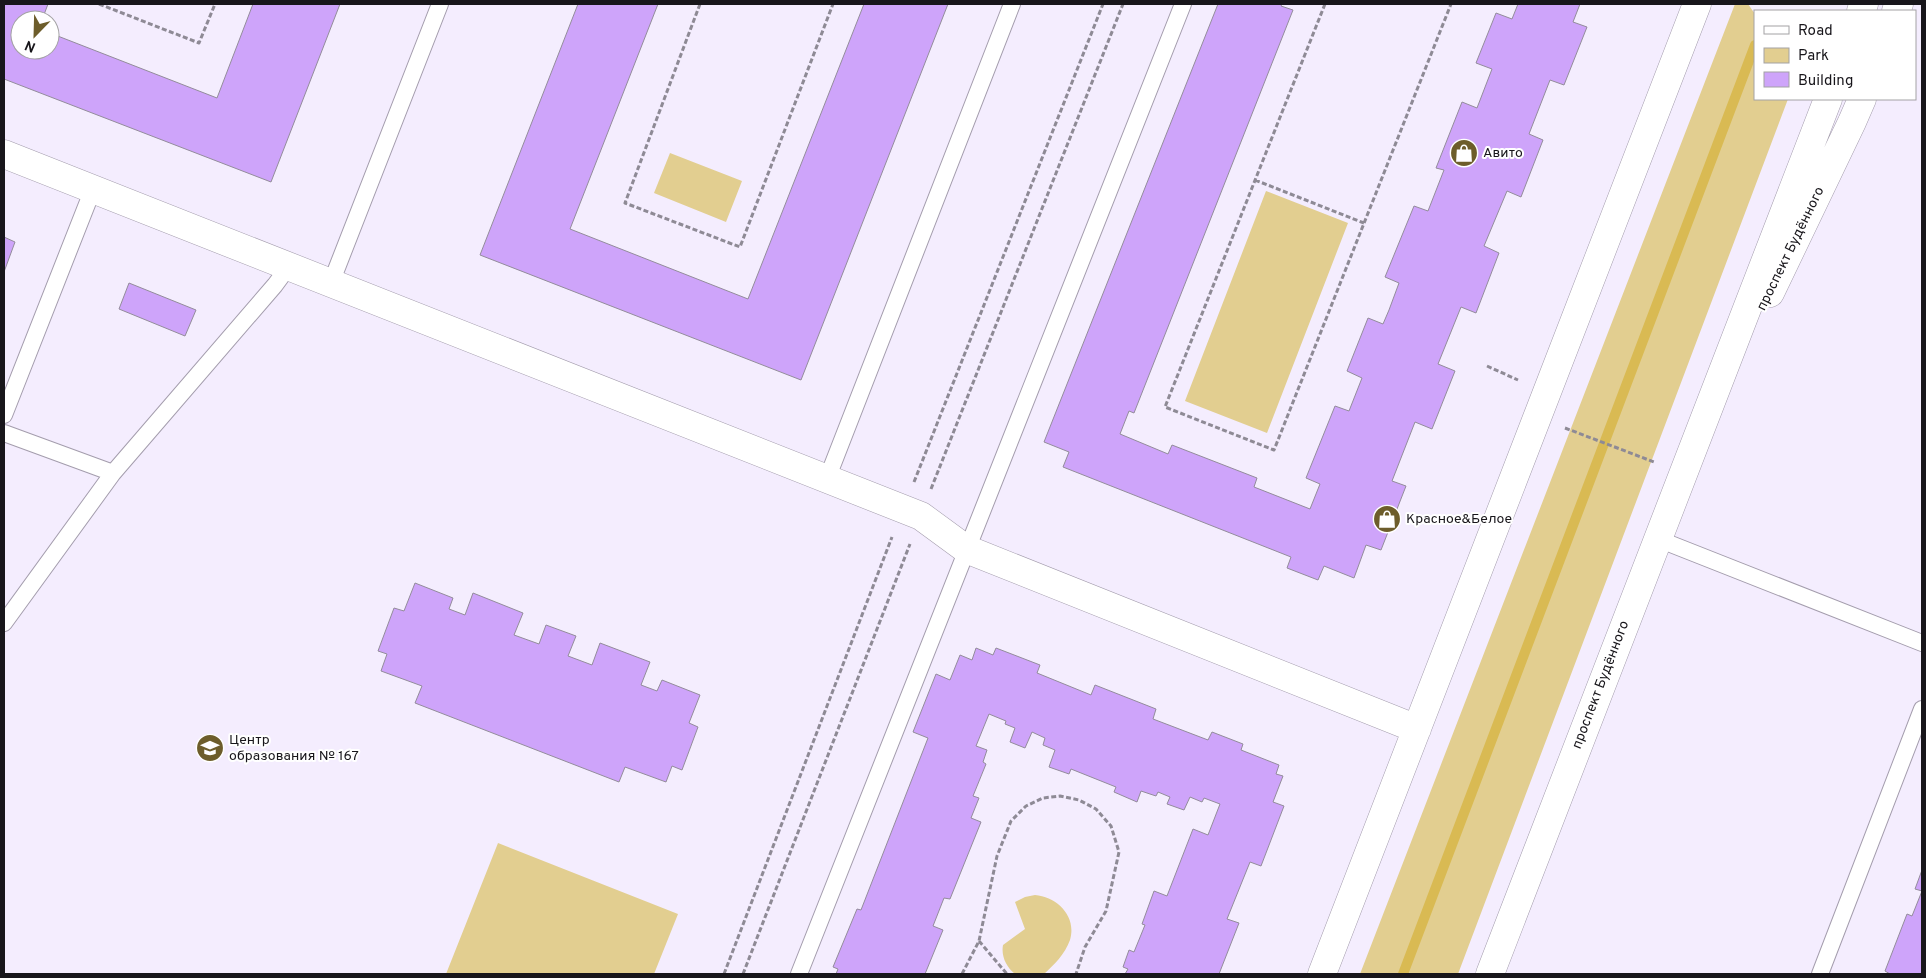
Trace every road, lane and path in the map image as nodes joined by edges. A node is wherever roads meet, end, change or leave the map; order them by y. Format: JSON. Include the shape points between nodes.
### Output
{"nodes":[{"id":1,"x":99,"y":4,"type":"edge"},
{"id":2,"x":215,"y":4,"type":"edge"},
{"id":3,"x":440,"y":4,"type":"edge"},
{"id":4,"x":700,"y":4,"type":"edge"},
{"id":5,"x":833,"y":4,"type":"edge"},
{"id":6,"x":1012,"y":4,"type":"edge"},
{"id":7,"x":1182,"y":4,"type":"edge"},
{"id":8,"x":1325,"y":4,"type":"edge"},
{"id":9,"x":1451,"y":4,"type":"edge"},
{"id":10,"x":1697,"y":4,"type":"edge"},
{"id":11,"x":1828,"y":100,"type":"edge"},
{"id":12,"x":1862,"y":100,"type":"edge"},
{"id":13,"x":4,"y":154,"type":"edge"},
{"id":14,"x":1255,"y":180,"type":"junction"},
{"id":15,"x":93,"y":189,"type":"junction"},
{"id":16,"x":1364,"y":223,"type":"junction"},
{"id":17,"x":290,"y":266,"type":"junction"},
{"id":18,"x":331,"y":283,"type":"junction"},
{"id":19,"x":1713,"y":395,"type":"junction"},
{"id":20,"x":4,"y":415,"type":"edge"},
{"id":21,"x":1537,"y":417,"type":"junction"},
{"id":22,"x":4,"y":433,"type":"edge"},
{"id":23,"x":112,"y":473,"type":"junction"},
{"id":24,"x":1683,"y":474,"type":"junction"},
{"id":25,"x":828,"y":479,"type":"junction"},
{"id":26,"x":1658,"y":539,"type":"junction"},
{"id":27,"x":966,"y":549,"type":"junction"},
{"id":28,"x":4,"y":623,"type":"edge"},
{"id":29,"x":1922,"y":643,"type":"edge"},
{"id":30,"x":1922,"y":709,"type":"edge"},
{"id":31,"x":1417,"y":729,"type":"junction"},
{"id":32,"x":1919,"y":729,"type":"edge"},
{"id":33,"x":979,"y":941,"type":"junction"},
{"id":34,"x":799,"y":974,"type":"edge"},
{"id":35,"x":962,"y":974,"type":"edge"},
{"id":36,"x":1007,"y":974,"type":"edge"},
{"id":37,"x":1076,"y":974,"type":"edge"},
{"id":38,"x":1322,"y":974,"type":"edge"},
{"id":39,"x":1490,"y":974,"type":"edge"},
{"id":40,"x":1820,"y":974,"type":"edge"}],
"edges":[{"from":1,"to":2,"type":"path","via":[[199,44]]},
{"from":3,"to":18,"type":"lane"},
{"from":4,"to":5,"type":"path","via":[[626,204],[740,248]]},
{"from":6,"to":25,"type":"lane"},
{"from":7,"to":27,"type":"lane"},
{"from":8,"to":14,"type":"path"},
{"from":9,"to":16,"type":"path"},
{"from":10,"to":21,"type":"street"},
{"from":11,"to":19,"type":"street","name":"проспект Будённого"},
{"from":12,"to":19,"type":"street","name":"проспект Будённого","via":[[1746,344]]},
{"from":13,"to":15,"type":"street"},
{"from":14,"to":16,"type":"path"},
{"from":14,"to":16,"type":"path","via":[[1165,407],[1274,450]]},
{"from":15,"to":17,"type":"street"},
{"from":15,"to":20,"type":"lane"},
{"from":17,"to":18,"type":"street"},
{"from":17,"to":23,"type":"lane"},
{"from":18,"to":25,"type":"street"},
{"from":19,"to":24,"type":"street","name":"проспект Будённого"},
{"from":21,"to":24,"type":"path"},
{"from":21,"to":31,"type":"street"},
{"from":22,"to":23,"type":"lane"},
{"from":23,"to":28,"type":"lane"},
{"from":24,"to":26,"type":"street","name":"проспект Будённого"},
{"from":25,"to":27,"type":"street","via":[[921,516]]},
{"from":26,"to":29,"type":"lane"},
{"from":26,"to":39,"type":"street","name":"проспект Будённого"},
{"from":27,"to":31,"type":"street"},
{"from":27,"to":34,"type":"lane"},
{"from":30,"to":32,"type":"lane"},
{"from":31,"to":38,"type":"street"},
{"from":32,"to":40,"type":"lane"},
{"from":33,"to":35,"type":"path"},
{"from":33,"to":36,"type":"path"},
{"from":33,"to":37,"type":"path","via":[[997,856],[1011,821],[1026,806],[1043,798],[1060,796],[1079,800],[1096,809],[1111,826],[1118,852],[1106,911],[1085,947]]}]}
